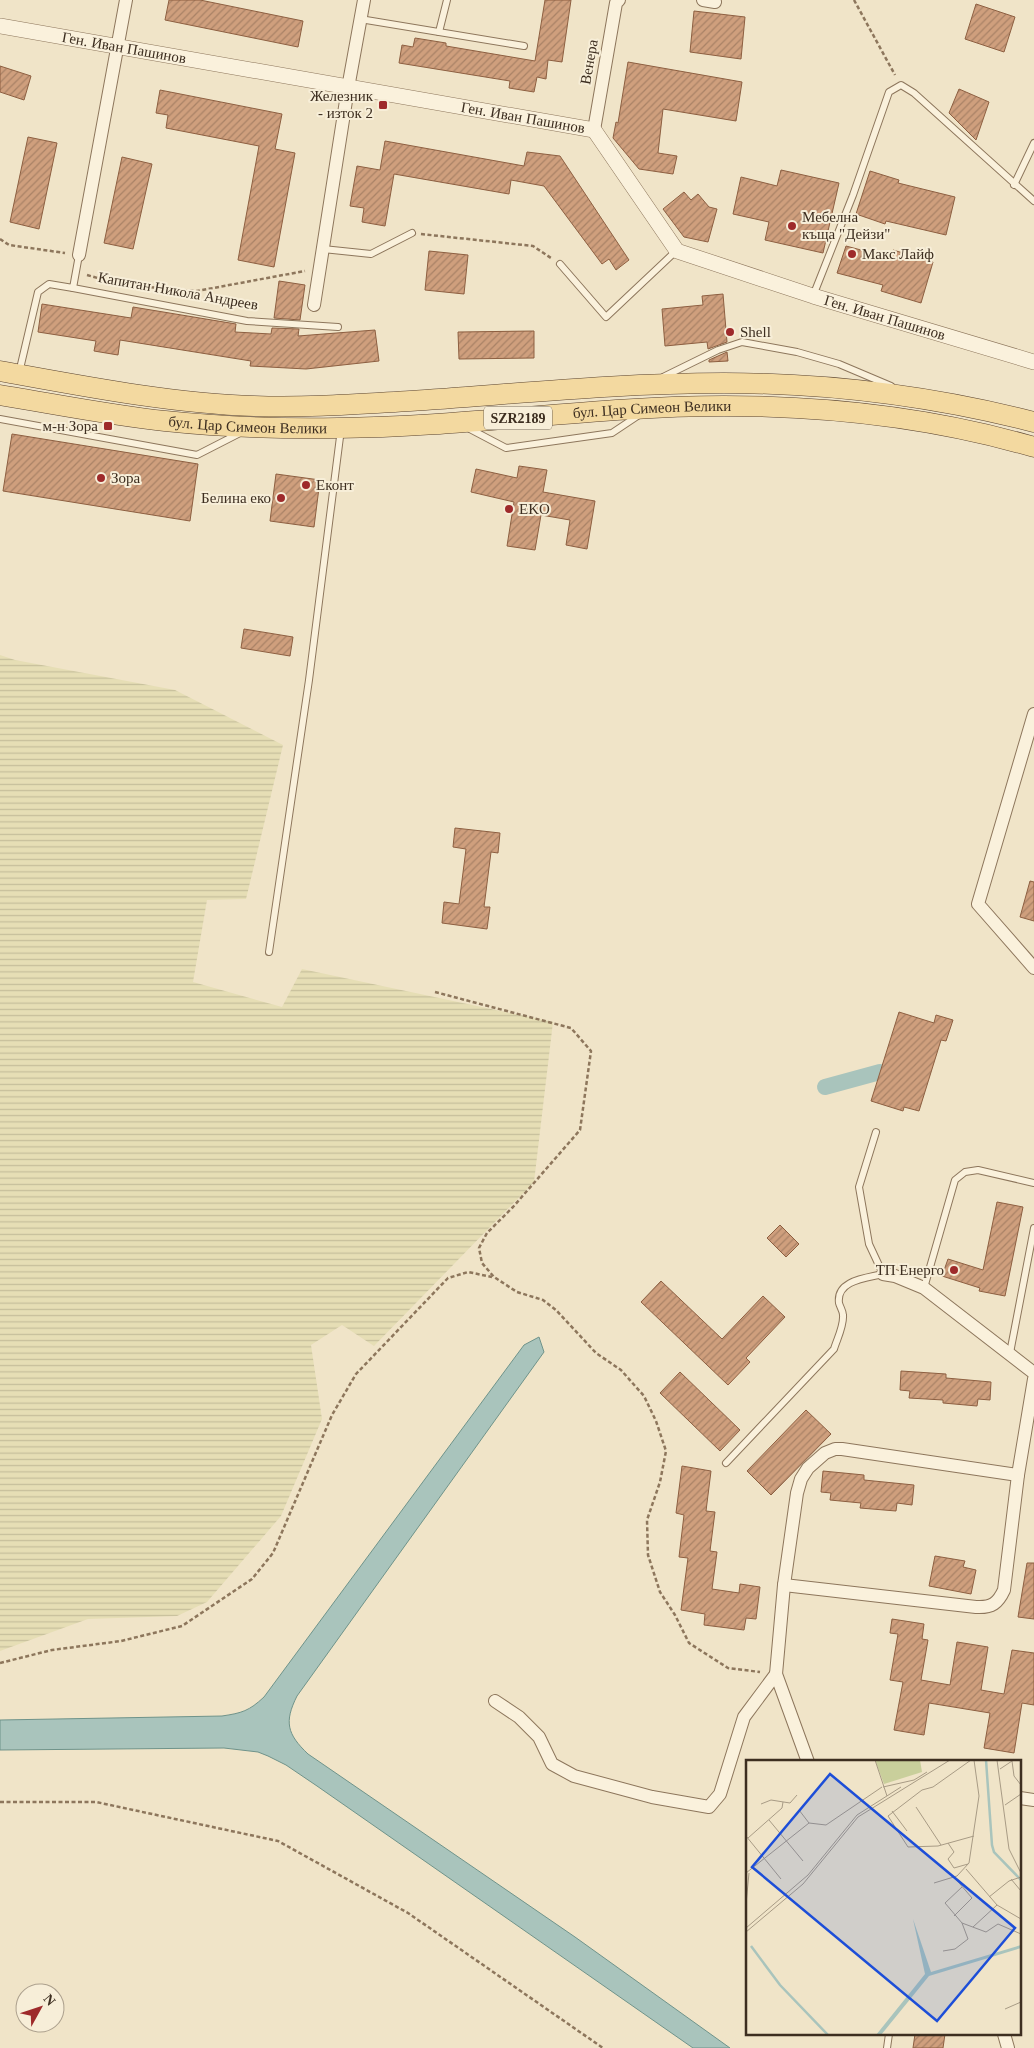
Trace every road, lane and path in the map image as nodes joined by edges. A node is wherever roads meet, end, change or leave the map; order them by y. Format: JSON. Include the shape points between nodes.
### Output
{"nodes":[{"id":1,"x":126,"y":0,"type":"edge"},
{"id":2,"x":364,"y":0,"type":"edge"},
{"id":3,"x":447,"y":0,"type":"edge"},
{"id":4,"x":619,"y":0,"type":"edge"},
{"id":5,"x":854,"y":0,"type":"edge"},
{"id":6,"x":360,"y":19,"type":"junction"},
{"id":7,"x":0,"y":26,"type":"edge"},
{"id":8,"x":439,"y":32,"type":"junction"},
{"id":9,"x":118,"y":46,"type":"junction"},
{"id":10,"x":524,"y":46,"type":"dead end"},
{"id":11,"x":901,"y":86,"type":"junction"},
{"id":12,"x":348,"y":88,"type":"junction"},
{"id":13,"x":594,"y":130,"type":"junction"},
{"id":14,"x":1034,"y":143,"type":"edge"},
{"id":15,"x":1014,"y":185,"type":"junction"},
{"id":16,"x":1034,"y":201,"type":"edge"},
{"id":17,"x":412,"y":233,"type":"joint"},
{"id":18,"x":0,"y":239,"type":"edge"},
{"id":19,"x":323,"y":249,"type":"junction"},
{"id":20,"x":677,"y":251,"type":"junction"},
{"id":21,"x":79,"y":255,"type":"junction"},
{"id":22,"x":560,"y":264,"type":"joint"},
{"id":23,"x":320,"y":268,"type":"junction"},
{"id":24,"x":76,"y":272,"type":"junction"},
{"id":25,"x":73,"y":288,"type":"junction"},
{"id":26,"x":813,"y":296,"type":"junction"},
{"id":27,"x":314,"y":305,"type":"dead end"},
{"id":28,"x":338,"y":327,"type":"dead end"},
{"id":29,"x":1034,"y":362,"type":"edge"},
{"id":30,"x":9,"y":372,"type":"edge"},
{"id":31,"x":646,"y":386,"type":"junction"},
{"id":32,"x":0,"y":395,"type":"edge"},
{"id":33,"x":912,"y":396,"type":"junction"},
{"id":34,"x":648,"y":409,"type":"junction"},
{"id":35,"x":0,"y":419,"type":"edge"},
{"id":36,"x":456,"y":422,"type":"junction"},
{"id":37,"x":1034,"y":422,"type":"edge"},
{"id":38,"x":251,"y":428,"type":"junction"},
{"id":39,"x":341,"y":428,"type":"junction"},
{"id":40,"x":1034,"y":448,"type":"edge"},
{"id":41,"x":1034,"y":714,"type":"edge"},
{"id":42,"x":269,"y":952,"type":"dead end"},
{"id":43,"x":1034,"y":968,"type":"edge"},
{"id":44,"x":435,"y":992,"type":"dead end"},
{"id":45,"x":876,"y":1132,"type":"dead end"},
{"id":46,"x":1034,"y":1183,"type":"edge"},
{"id":47,"x":1034,"y":1228,"type":"edge"},
{"id":48,"x":883,"y":1274,"type":"junction"},
{"id":49,"x":494,"y":1277,"type":"junction"},
{"id":50,"x":924,"y":1288,"type":"junction"},
{"id":51,"x":1010,"y":1353,"type":"junction"},
{"id":52,"x":1034,"y":1373,"type":"edge"},
{"id":53,"x":1034,"y":1379,"type":"edge"},
{"id":54,"x":726,"y":1463,"type":"dead end"},
{"id":55,"x":1018,"y":1475,"type":"junction"},
{"id":56,"x":784,"y":1585,"type":"junction"},
{"id":57,"x":0,"y":1663,"type":"edge"},
{"id":58,"x":776,"y":1674,"type":"junction"},
{"id":59,"x":494,"y":1701,"type":"dead end"},
{"id":60,"x":807,"y":1760,"type":"edge"},
{"id":61,"x":0,"y":1802,"type":"edge"},
{"id":62,"x":603,"y":2048,"type":"edge"}],
"edges":[{"from":1,"to":9,"type":"street"},
{"from":2,"to":6,"type":"street"},
{"from":3,"to":8,"type":"lane"},
{"from":4,"to":13,"type":"street","name":"Венера"},
{"from":5,"to":11,"type":"path"},
{"from":6,"to":8,"type":"lane"},
{"from":6,"to":12,"type":"street"},
{"from":7,"to":9,"type":"street","name":"Ген. Иван Пашинов"},
{"from":8,"to":10,"type":"lane"},
{"from":9,"to":12,"type":"street","name":"Ген. Иван Пашинов"},
{"from":9,"to":21,"type":"street"},
{"from":11,"to":15,"type":"lane","via":[[914,93]]},
{"from":11,"to":26,"type":"lane","via":[[889,92]]},
{"from":12,"to":13,"type":"street","name":"Ген. Иван Пашинов"},
{"from":12,"to":19,"type":"street"},
{"from":13,"to":20,"type":"street","name":"Ген. Иван Пашинов"},
{"from":14,"to":15,"type":"lane"},
{"from":15,"to":16,"type":"lane"},
{"from":17,"to":19,"type":"lane","via":[[371,254]]},
{"from":17,"to":22,"type":"path","via":[[533,246]]},
{"from":18,"to":21,"type":"path","via":[[9,245]]},
{"from":19,"to":23,"type":"street"},
{"from":20,"to":22,"type":"lane","via":[[606,317]]},
{"from":20,"to":26,"type":"street","name":"Ген. Иван Пашинов"},
{"from":21,"to":24,"type":"lane"},
{"from":23,"to":24,"type":"path","via":[[197,291],[122,285]]},
{"from":23,"to":27,"type":"street"},
{"from":24,"to":25,"type":"lane"},
{"from":25,"to":28,"type":"lane","name":"Капитан Никола Андреев","via":[[246,321]]},
{"from":25,"to":30,"type":"lane","name":"Капитан Никола Андреев","via":[[49,284],[38,292]]},
{"from":26,"to":29,"type":"street","name":"Ген. Иван Пашинов"},
{"from":30,"to":31,"type":"main road","name":"бул. Цар Симеон Велики","number":"SZR2189","via":[[170,398],[253,406],[339,406]]},
{"from":31,"to":33,"type":"main road","name":"бул. Цар Симеон Велики","number":"SZR2189","via":[[799,384]]},
{"from":31,"to":33,"type":"lane","via":[[718,350],[742,342],[839,364]]},
{"from":32,"to":38,"type":"main road","name":"бул. Цар Симеон Велики","number":"SZR2189","via":[[164,421]]},
{"from":33,"to":37,"type":"main road","name":"бул. Цар Симеон Велики","number":"SZR2189"},
{"from":34,"to":36,"type":"main road","name":"бул. Цар Симеон Велики","number":"SZR2189"},
{"from":34,"to":36,"type":"lane","via":[[612,433],[506,448]]},
{"from":34,"to":40,"type":"main road","name":"бул. Цар Симеон Велики","number":"SZR2189","via":[[788,407],[870,414],[972,432]]},
{"from":35,"to":38,"type":"lane","via":[[196,455]]},
{"from":36,"to":39,"type":"main road","name":"бул. Цар Симеон Велики","number":"SZR2189"},
{"from":38,"to":39,"type":"main road","name":"бул. Цар Симеон Велики","number":"SZR2189"},
{"from":39,"to":42,"type":"lane","via":[[309,680]]},
{"from":41,"to":43,"type":"street","via":[[978,904]]},
{"from":44,"to":49,"type":"path","via":[[571,1028],[591,1051],[580,1130],[487,1233],[479,1248],[482,1263]]},
{"from":45,"to":48,"type":"lane","via":[[859,1187],[869,1244]]},
{"from":46,"to":50,"type":"lane","via":[[978,1170],[965,1172],[955,1180]]},
{"from":47,"to":51,"type":"lane"},
{"from":48,"to":50,"type":"street"},
{"from":48,"to":54,"type":"lane","via":[[849,1282],[841,1290],[839,1303],[843,1315],[834,1349]]},
{"from":49,"to":57,"type":"path","via":[[468,1272],[448,1278],[356,1374],[332,1415],[273,1553],[252,1579],[182,1626]]},
{"from":49,"to":58,"type":"path","via":[[518,1292],[543,1300],[556,1310],[596,1353],[621,1370],[644,1396],[666,1451],[647,1520],[648,1556],[660,1592],[689,1643],[728,1668]]},
{"from":50,"to":51,"type":"street"},
{"from":51,"to":52,"type":"street"},
{"from":53,"to":55,"type":"street"},
{"from":55,"to":56,"type":"street","via":[[834,1449],[808,1468],[801,1479]]},
{"from":55,"to":56,"type":"street","via":[[1004,1590],[994,1605],[986,1608]]},
{"from":56,"to":58,"type":"street"},
{"from":58,"to":59,"type":"street","via":[[744,1717],[720,1794],[709,1807],[652,1797],[574,1776],[552,1764],[540,1736]]},
{"from":58,"to":60,"type":"street"},
{"from":61,"to":62,"type":"path","via":[[96,1802],[278,1841],[408,1913]]}]}
